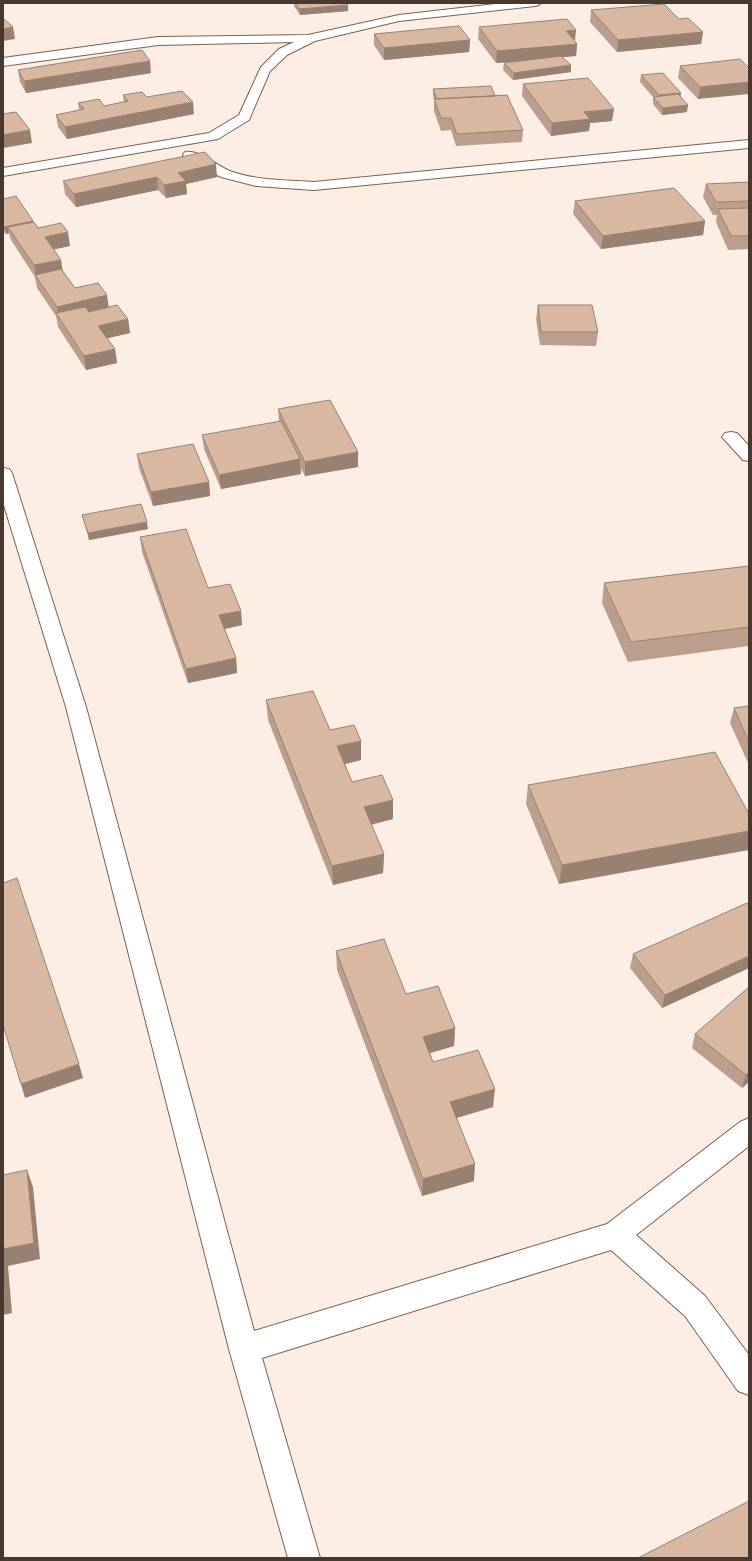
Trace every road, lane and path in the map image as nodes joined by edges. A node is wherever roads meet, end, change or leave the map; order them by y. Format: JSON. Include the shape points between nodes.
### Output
{"nodes":[{"id":1,"x":535,"y":3,"type":"edge"},
{"id":2,"x":311,"y":38,"type":"junction"},
{"id":3,"x":3,"y":62,"type":"edge"},
{"id":4,"x":177,"y":143,"type":"junction"},
{"id":5,"x":749,"y":144,"type":"edge"},
{"id":6,"x":3,"y":172,"type":"edge"},
{"id":7,"x":731,"y":437,"type":"dead end"},
{"id":8,"x":749,"y":456,"type":"edge"},
{"id":9,"x":3,"y":473,"type":"edge"},
{"id":10,"x":749,"y":1130,"type":"edge"},
{"id":11,"x":615,"y":1235,"type":"junction"},
{"id":12,"x":244,"y":1349,"type":"junction"},
{"id":13,"x":749,"y":1380,"type":"edge"},
{"id":14,"x":304,"y":1558,"type":"edge"}],
"edges":[{"from":1,"to":2,"type":"street","via":[[399,18]]},
{"from":2,"to":3,"type":"street","via":[[158,41]]},
{"from":2,"to":4,"type":"street","via":[[283,52],[265,70],[244,117],[213,136]]},
{"from":4,"to":5,"type":"street","via":[[192,156],[226,174],[261,183],[314,186]]},
{"from":4,"to":6,"type":"street"},
{"from":7,"to":8,"type":"street"},
{"from":9,"to":12,"type":"street","via":[[76,707]]},
{"from":10,"to":11,"type":"street"},
{"from":11,"to":12,"type":"street"},
{"from":11,"to":13,"type":"street","via":[[695,1306]]},
{"from":12,"to":14,"type":"street"}]}
